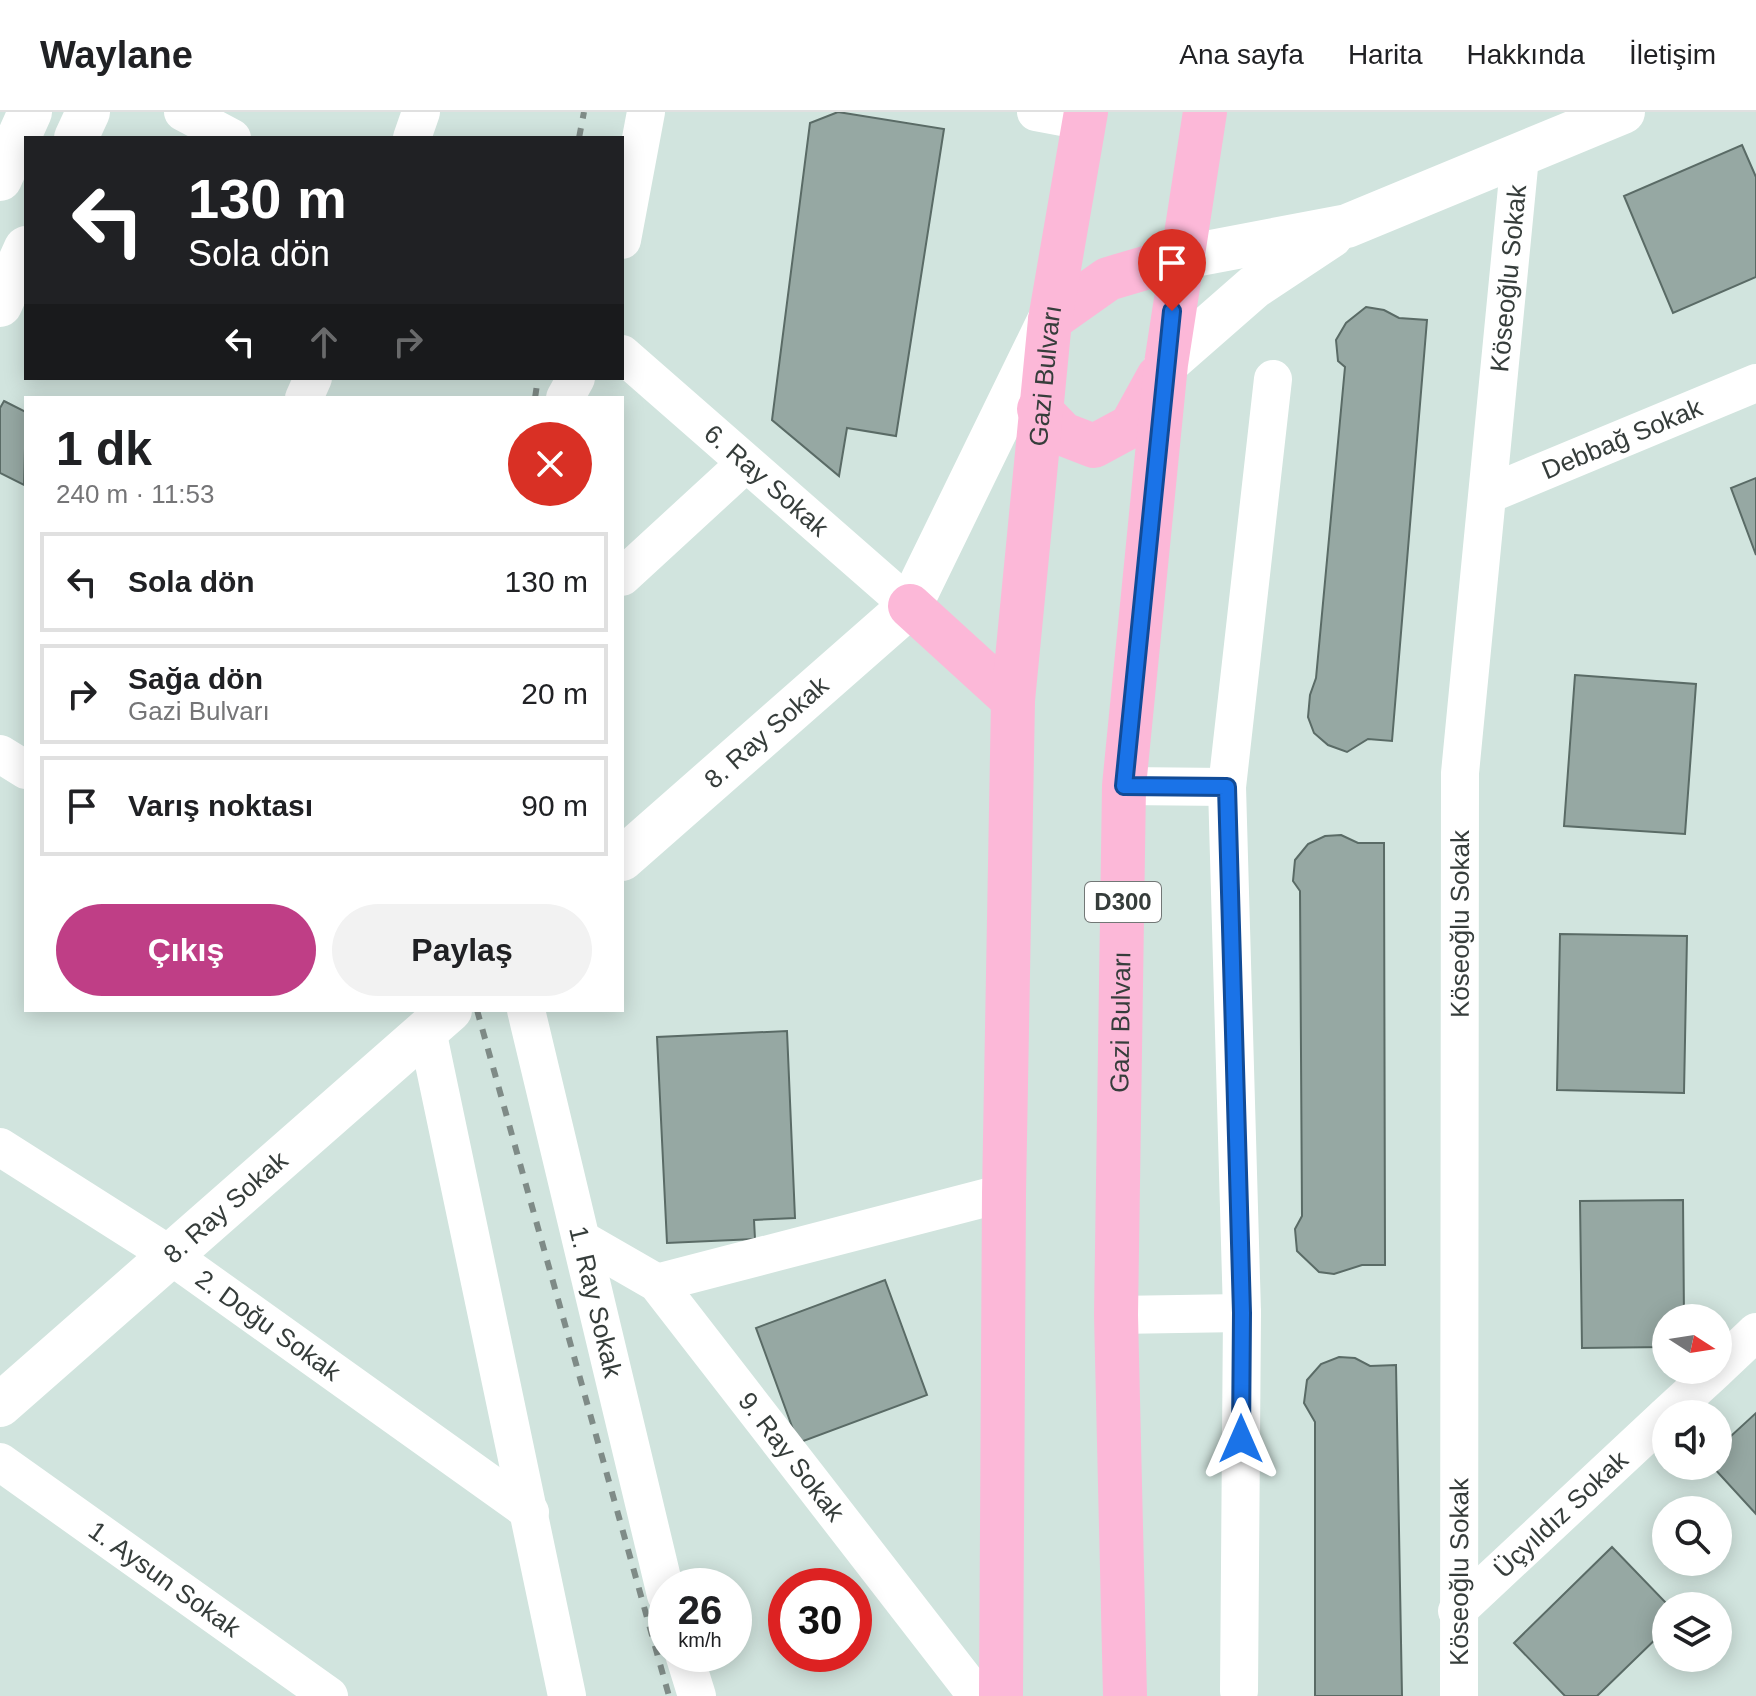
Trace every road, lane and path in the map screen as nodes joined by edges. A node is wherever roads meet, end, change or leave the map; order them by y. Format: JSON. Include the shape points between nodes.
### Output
{"nodes":[{"id":1,"x":30,"y":112,"type":"edge"},
{"id":2,"x":88,"y":112,"type":"edge"},
{"id":3,"x":183,"y":112,"type":"edge"},
{"id":4,"x":421,"y":112,"type":"edge"},
{"id":5,"x":646,"y":112,"type":"edge"},
{"id":6,"x":1036,"y":112,"type":"edge"},
{"id":7,"x":1205,"y":112,"type":"edge"},
{"id":8,"x":1623,"y":112,"type":"edge"},
{"id":9,"x":1085,"y":117,"type":"edge"},
{"id":10,"x":77,"y":136,"type":"edge"},
{"id":11,"x":228,"y":136,"type":"edge"},
{"id":12,"x":413,"y":136,"type":"edge"},
{"id":13,"x":1520,"y":157,"type":"junction"},
{"id":14,"x":0,"y":179,"type":"edge"},
{"id":15,"x":1347,"y":226,"type":"junction"},
{"id":16,"x":624,"y":229,"type":"edge"},
{"id":17,"x":24,"y":252,"type":"edge"},
{"id":18,"x":1179,"y":258,"type":"junction"},
{"id":19,"x":0,"y":305,"type":"edge"},
{"id":20,"x":1050,"y":320,"type":"junction"},
{"id":21,"x":624,"y":356,"type":"edge"},
{"id":22,"x":1166,"y":364,"type":"junction"},
{"id":23,"x":1273,"y":379,"type":"dead end"},
{"id":24,"x":1756,"y":383,"type":"edge"},
{"id":25,"x":1039,"y":409,"type":"junction"},
{"id":26,"x":746,"y":463,"type":"junction"},
{"id":27,"x":1489,"y":494,"type":"junction"},
{"id":28,"x":624,"y":575,"type":"edge"},
{"id":29,"x":910,"y":606,"type":"junction"},
{"id":30,"x":1013,"y":700,"type":"junction"},
{"id":31,"x":0,"y":754,"type":"edge"},
{"id":32,"x":24,"y":769,"type":"edge"},
{"id":33,"x":1124,"y":786,"type":"junction"},
{"id":34,"x":1227,"y":787,"type":"junction"},
{"id":35,"x":624,"y":857,"type":"edge"},
{"id":36,"x":527,"y":1012,"type":"edge"},
{"id":37,"x":438,"y":1017,"type":"edge"},
{"id":38,"x":0,"y":1147,"type":"edge"},
{"id":39,"x":1004,"y":1193,"type":"junction"},
{"id":40,"x":584,"y":1241,"type":"junction"},
{"id":41,"x":170,"y":1255,"type":"junction"},
{"id":42,"x":657,"y":1283,"type":"junction"},
{"id":43,"x":1242,"y":1313,"type":"junction"},
{"id":44,"x":1116,"y":1315,"type":"junction"},
{"id":45,"x":1756,"y":1332,"type":"edge"},
{"id":46,"x":1732,"y":1355,"type":"edge"},
{"id":47,"x":1701,"y":1384,"type":"edge"},
{"id":48,"x":1683,"y":1400,"type":"edge"},
{"id":49,"x":0,"y":1405,"type":"edge"},
{"id":50,"x":1652,"y":1429,"type":"edge"},
{"id":51,"x":0,"y":1462,"type":"edge"},
{"id":52,"x":530,"y":1512,"type":"junction"},
{"id":53,"x":660,"y":1568,"type":"edge"},
{"id":54,"x":1457,"y":1611,"type":"junction"},
{"id":55,"x":690,"y":1672,"type":"edge"},
{"id":56,"x":1239,"y":1691,"type":"dead end"},
{"id":57,"x":329,"y":1696,"type":"edge"},
{"id":58,"x":567,"y":1696,"type":"edge"},
{"id":59,"x":697,"y":1696,"type":"edge"},
{"id":60,"x":977,"y":1696,"type":"edge"},
{"id":61,"x":1001,"y":1696,"type":"edge"},
{"id":62,"x":1125,"y":1696,"type":"edge"},
{"id":63,"x":1459,"y":1696,"type":"edge"}],
"edges":[{"from":1,"to":14,"type":"street"},
{"from":2,"to":10,"type":"street"},
{"from":3,"to":11,"type":"street"},
{"from":4,"to":12,"type":"street"},
{"from":5,"to":16,"type":"street"},
{"from":6,"to":9,"type":"street"},
{"from":7,"to":18,"type":"highway","name":"Gazi Bulvarı","number":"D300"},
{"from":8,"to":13,"type":"street"},
{"from":9,"to":20,"type":"highway","name":"Gazi Bulvarı"},
{"from":13,"to":15,"type":"street"},
{"from":13,"to":27,"type":"street","name":"Köseoğlu Sokak"},
{"from":15,"to":18,"type":"street"},
{"from":15,"to":22,"type":"street","via":[[1254,287]]},
{"from":17,"to":19,"type":"street"},
{"from":18,"to":20,"type":"highway","via":[[1108,279]]},
{"from":18,"to":22,"type":"highway","name":"Gazi Bulvarı","number":"D300"},
{"from":20,"to":25,"type":"highway","name":"Gazi Bulvarı"},
{"from":20,"to":29,"type":"street"},
{"from":21,"to":26,"type":"street","name":"6. Ray Sokak"},
{"from":22,"to":25,"type":"highway","via":[[1131,426],[1094,446],[1063,434]]},
{"from":22,"to":33,"type":"highway","name":"Gazi Bulvarı","number":"D300"},
{"from":23,"to":34,"type":"street"},
{"from":24,"to":27,"type":"street","name":"Debbağ Sokak"},
{"from":25,"to":30,"type":"highway","name":"Gazi Bulvarı"},
{"from":26,"to":28,"type":"street"},
{"from":26,"to":29,"type":"street","name":"6. Ray Sokak"},
{"from":27,"to":54,"type":"street","name":"Köseoğlu Sokak","via":[[1460,773]]},
{"from":29,"to":30,"type":"highway"},
{"from":29,"to":35,"type":"street","name":"8. Ray Sokak"},
{"from":30,"to":39,"type":"highway","name":"Gazi Bulvarı"},
{"from":31,"to":32,"type":"street"},
{"from":33,"to":34,"type":"street"},
{"from":33,"to":44,"type":"highway","name":"Gazi Bulvarı","number":"D300"},
{"from":34,"to":43,"type":"street"},
{"from":36,"to":40,"type":"street","name":"1. Ray Sokak"},
{"from":37,"to":41,"type":"street","name":"8. Ray Sokak"},
{"from":37,"to":52,"type":"street"},
{"from":38,"to":41,"type":"street","name":"2. Doğu Sokak"},
{"from":39,"to":42,"type":"street"},
{"from":39,"to":61,"type":"highway","name":"Gazi Bulvarı"},
{"from":40,"to":42,"type":"street","name":"9. Ray Sokak"},
{"from":40,"to":53,"type":"street","name":"1. Ray Sokak"},
{"from":41,"to":49,"type":"street","name":"8. Ray Sokak"},
{"from":41,"to":52,"type":"street","name":"2. Doğu Sokak"},
{"from":42,"to":60,"type":"street","name":"9. Ray Sokak"},
{"from":43,"to":44,"type":"street"},
{"from":43,"to":56,"type":"street"},
{"from":44,"to":62,"type":"highway","name":"Gazi Bulvarı","number":"D300"},
{"from":45,"to":46,"type":"street","name":"Üçyıldız Sokak"},
{"from":47,"to":48,"type":"street","name":"Üçyıldız Sokak"},
{"from":50,"to":54,"type":"street","name":"Üçyıldız Sokak"},
{"from":51,"to":57,"type":"street","name":"1. Aysun Sokak"},
{"from":52,"to":58,"type":"street"},
{"from":54,"to":63,"type":"street","name":"Köseoğlu Sokak"},
{"from":55,"to":59,"type":"street"}]}
